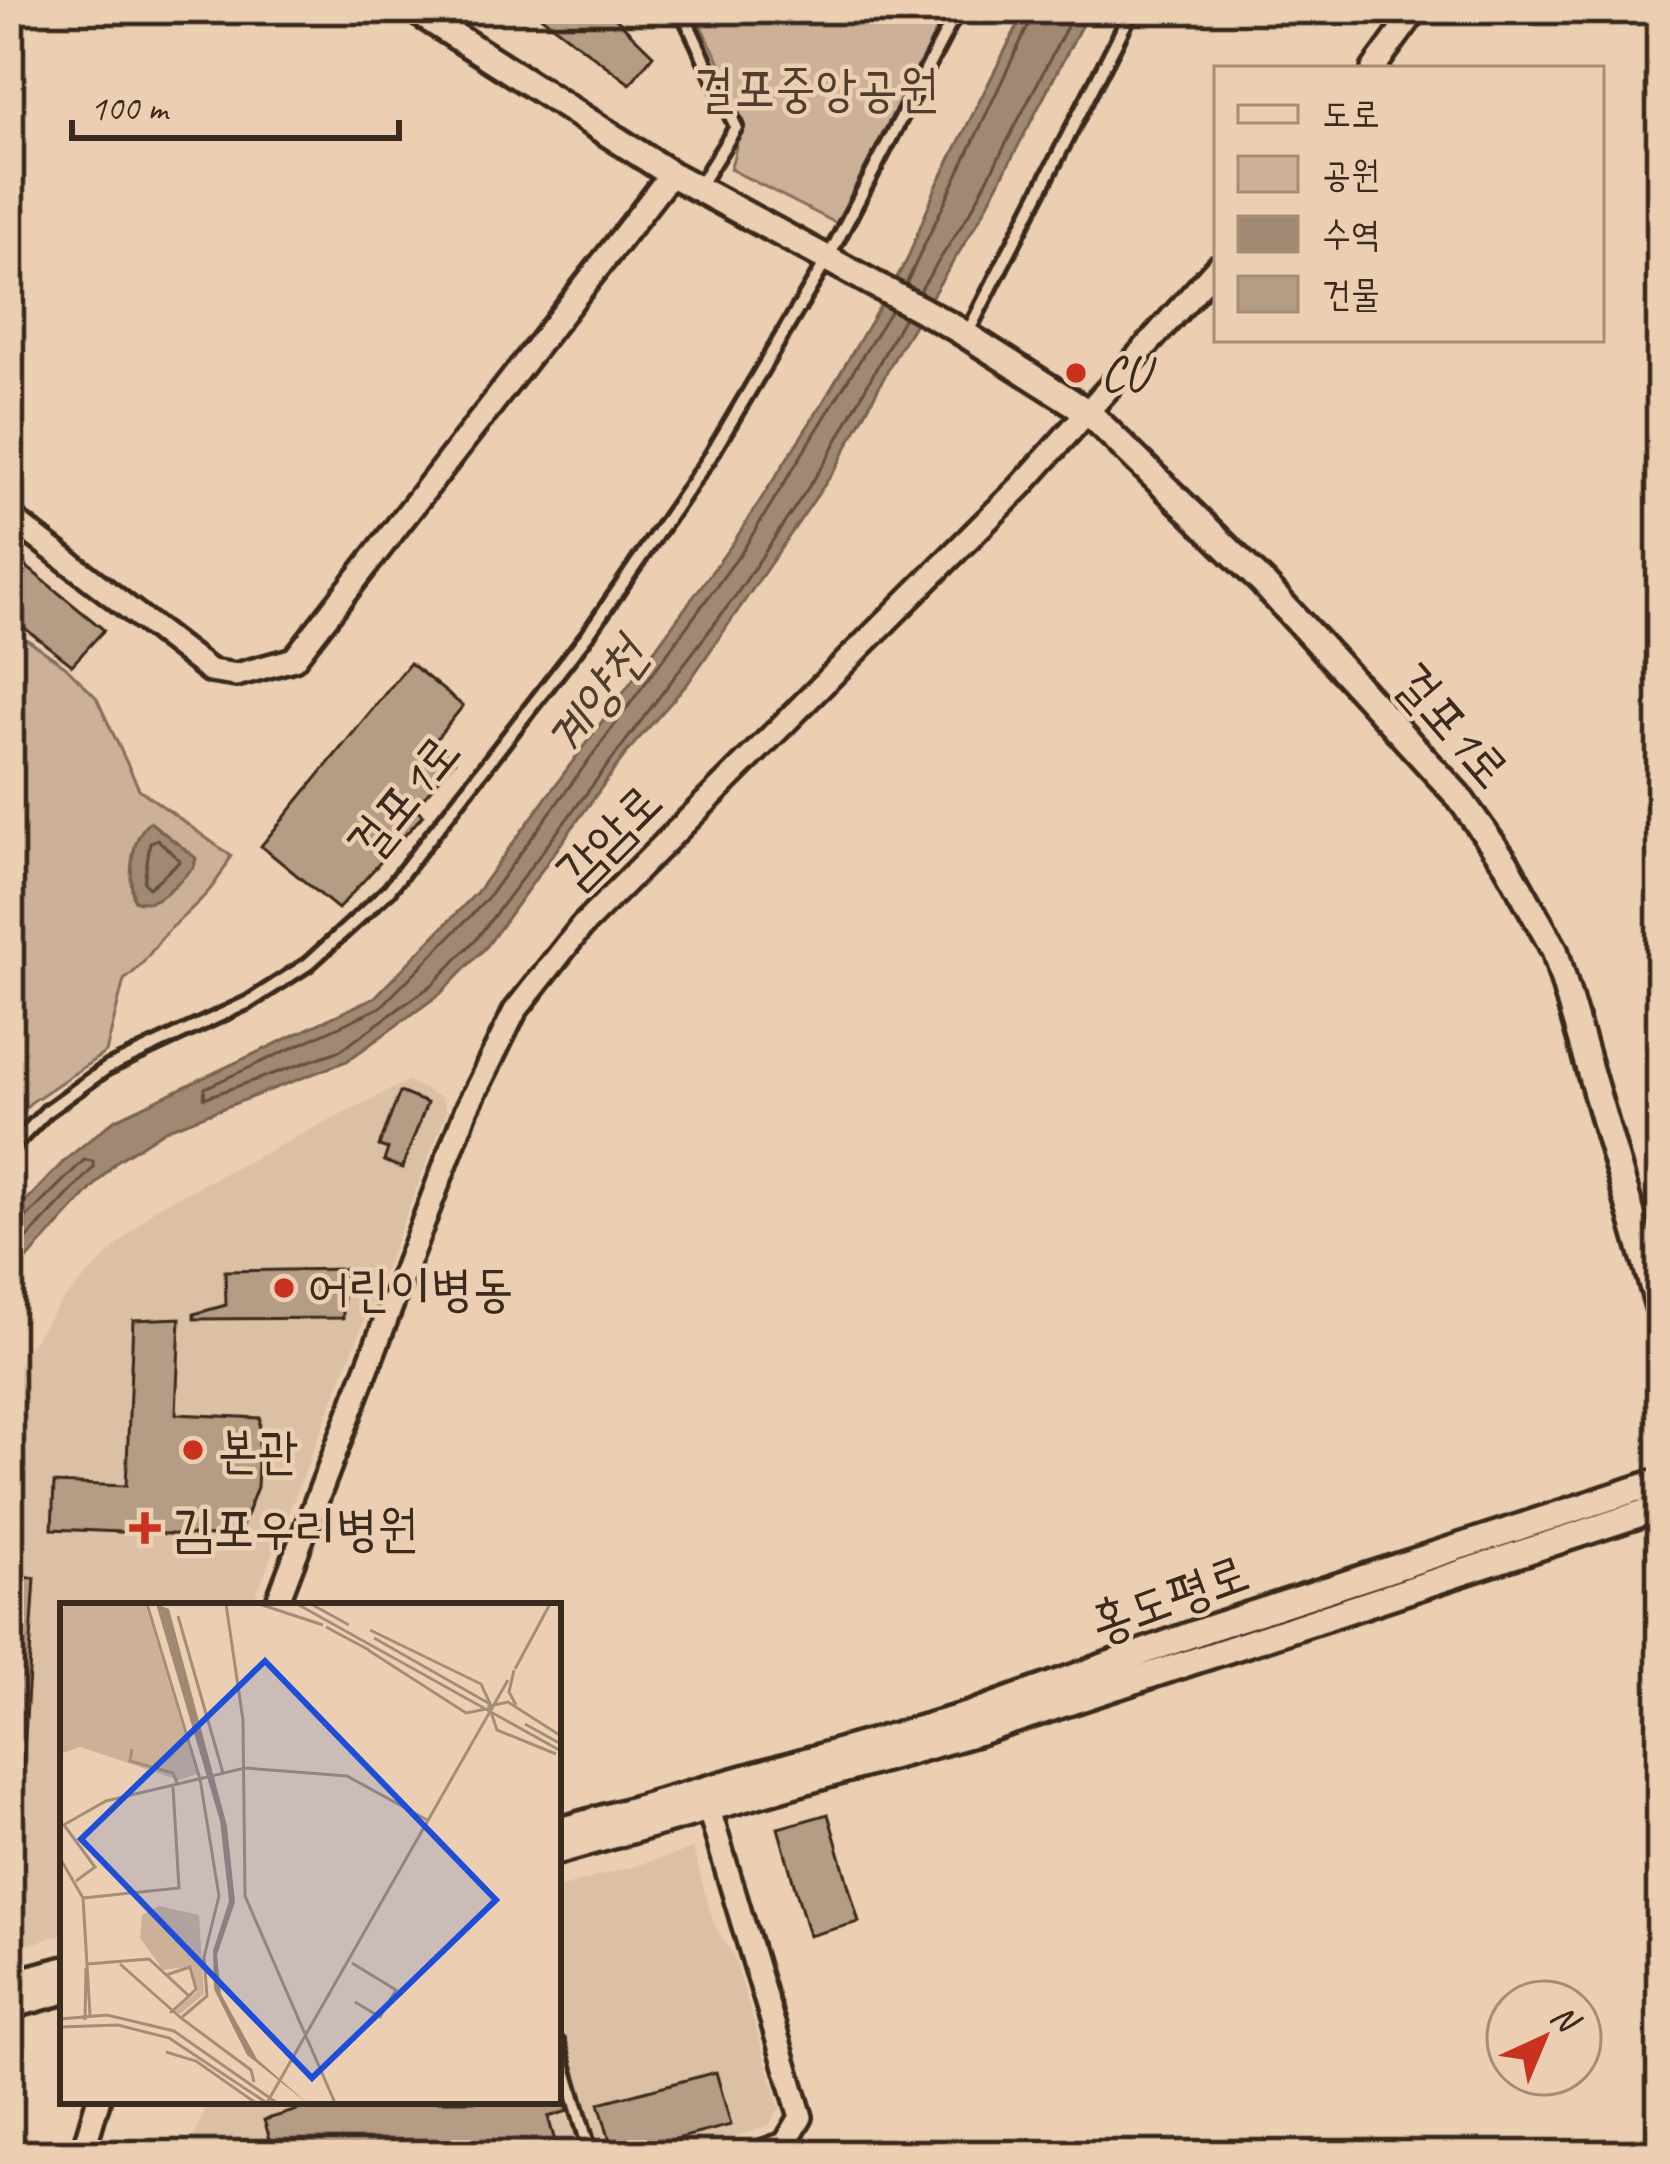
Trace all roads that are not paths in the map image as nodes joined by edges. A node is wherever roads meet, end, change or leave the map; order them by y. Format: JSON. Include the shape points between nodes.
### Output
{"nodes":[{"id":1,"x":413,"y":9,"type":"edge"},
{"id":2,"x":681,"y":9,"type":"edge"},
{"id":3,"x":958,"y":9,"type":"edge"},
{"id":4,"x":1133,"y":9,"type":"edge"},
{"id":5,"x":1417,"y":9,"type":"edge"},
{"id":6,"x":1375,"y":66,"type":"edge"},
{"id":7,"x":671,"y":174,"type":"junction"},
{"id":8,"x":697,"y":189,"type":"junction"},
{"id":9,"x":835,"y":262,"type":"junction"},
{"id":10,"x":1214,"y":270,"type":"edge"},
{"id":11,"x":962,"y":332,"type":"junction"},
{"id":12,"x":1089,"y":413,"type":"junction"},
{"id":13,"x":9,"y":516,"type":"edge"},
{"id":14,"x":9,"y":1150,"type":"edge"},
{"id":15,"x":1661,"y":1315,"type":"edge"},
{"id":16,"x":1661,"y":1481,"type":"edge"},
{"id":17,"x":1661,"y":1508,"type":"edge"},
{"id":18,"x":277,"y":1603,"type":"edge"},
{"id":19,"x":705,"y":1797,"type":"junction"},
{"id":20,"x":561,"y":1830,"type":"edge"},
{"id":21,"x":561,"y":1850,"type":"edge"},
{"id":22,"x":60,"y":1971,"type":"edge"},
{"id":23,"x":9,"y":1984,"type":"edge"},
{"id":24,"x":60,"y":1992,"type":"edge"},
{"id":25,"x":9,"y":2006,"type":"edge"},
{"id":26,"x":561,"y":2053,"type":"edge"},
{"id":27,"x":97,"y":2104,"type":"edge"},
{"id":28,"x":82,"y":2155,"type":"edge"},
{"id":29,"x":591,"y":2155,"type":"edge"},
{"id":30,"x":754,"y":2155,"type":"edge"}],
"edges":[{"from":1,"to":7,"type":"street","name":"걸포1로"},
{"from":2,"to":8,"type":"lane","via":[[736,127]]},
{"from":3,"to":9,"type":"lane"},
{"from":4,"to":11,"type":"lane"},
{"from":5,"to":6,"type":"street"},
{"from":7,"to":8,"type":"street","name":"걸포1로"},
{"from":7,"to":13,"type":"street","via":[[294,659],[266,671],[210,671]]},
{"from":8,"to":9,"type":"street","name":"걸포1로"},
{"from":9,"to":11,"type":"street","name":"걸포1로"},
{"from":9,"to":14,"type":"lane","name":"걸포1로","via":[[645,552],[389,890],[308,964],[249,1002],[107,1068]]},
{"from":10,"to":12,"type":"street","name":"감암로"},
{"from":11,"to":12,"type":"street","name":"걸포1로"},
{"from":12,"to":15,"type":"street","name":"걸포1로","via":[[1386,714],[1506,862],[1555,951]]},
{"from":12,"to":18,"type":"street","name":"감암로","via":[[582,926],[515,1011],[467,1108]]},
{"from":16,"to":19,"type":"street","name":"홍도평로"},
{"from":17,"to":19,"type":"street","name":"홍도평로","via":[[978,1732]]},
{"from":19,"to":20,"type":"street","name":"홍도평로"},
{"from":19,"to":21,"type":"street","name":"홍도평로"},
{"from":19,"to":30,"type":"street","via":[[801,2116],[785,2144]]},
{"from":22,"to":23,"type":"street"},
{"from":24,"to":25,"type":"street"},
{"from":26,"to":29,"type":"lane"},
{"from":27,"to":28,"type":"street"}]}
